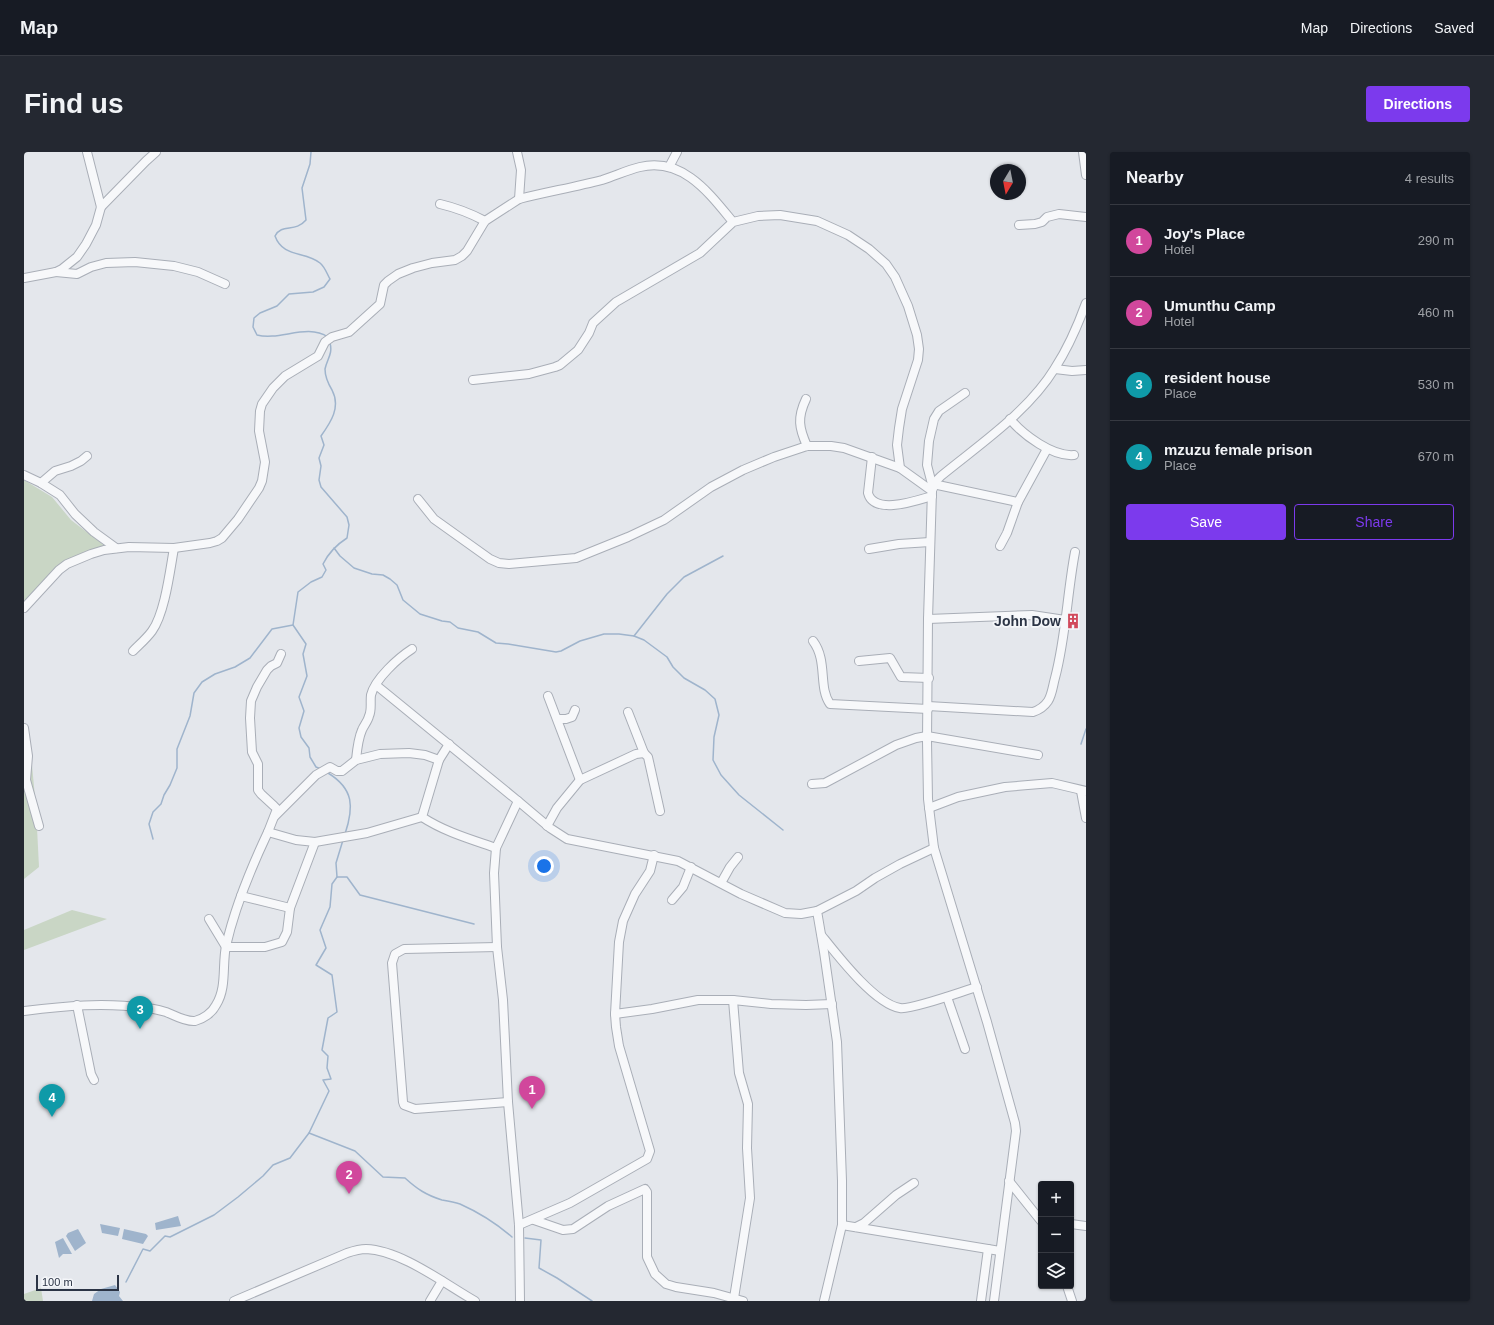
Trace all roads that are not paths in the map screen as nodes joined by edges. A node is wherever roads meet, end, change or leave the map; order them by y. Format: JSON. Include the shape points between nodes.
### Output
{"nodes":[{"id":1,"x":87,"y":152,"type":"edge"},
{"id":2,"x":156,"y":152,"type":"edge"},
{"id":3,"x":517,"y":152,"type":"edge"},
{"id":4,"x":676,"y":152,"type":"edge"},
{"id":5,"x":1083,"y":152,"type":"edge"},
{"id":6,"x":669,"y":167,"type":"junction"},
{"id":7,"x":1086,"y":175,"type":"edge"},
{"id":8,"x":519,"y":199,"type":"junction"},
{"id":9,"x":440,"y":204,"type":"dead end"},
{"id":10,"x":101,"y":207,"type":"junction"},
{"id":11,"x":1086,"y":217,"type":"edge"},
{"id":12,"x":485,"y":221,"type":"junction"},
{"id":13,"x":733,"y":222,"type":"junction"},
{"id":14,"x":1018,"y":225,"type":"dead end"},
{"id":15,"x":56,"y":272,"type":"junction"},
{"id":16,"x":24,"y":278,"type":"edge"},
{"id":17,"x":225,"y":284,"type":"dead end"},
{"id":18,"x":1086,"y":302,"type":"edge"},
{"id":19,"x":1055,"y":369,"type":"junction"},
{"id":20,"x":1086,"y":370,"type":"edge"},
{"id":21,"x":473,"y":380,"type":"dead end"},
{"id":22,"x":964,"y":393,"type":"dead end"},
{"id":23,"x":806,"y":400,"type":"dead end"},
{"id":24,"x":1010,"y":419,"type":"junction"},
{"id":25,"x":808,"y":446,"type":"junction"},
{"id":26,"x":1047,"y":449,"type":"junction"},
{"id":27,"x":1074,"y":455,"type":"dead end"},
{"id":28,"x":88,"y":456,"type":"dead end"},
{"id":29,"x":872,"y":457,"type":"junction"},
{"id":30,"x":900,"y":468,"type":"junction"},
{"id":31,"x":24,"y":475,"type":"edge"},
{"id":32,"x":41,"y":483,"type":"junction"},
{"id":33,"x":932,"y":490,"type":"junction"},
{"id":34,"x":418,"y":499,"type":"dead end"},
{"id":35,"x":1018,"y":502,"type":"junction"},
{"id":36,"x":930,"y":542,"type":"junction"},
{"id":37,"x":1000,"y":546,"type":"dead end"},
{"id":38,"x":116,"y":548,"type":"junction"},
{"id":39,"x":174,"y":548,"type":"junction"},
{"id":40,"x":869,"y":549,"type":"dead end"},
{"id":41,"x":1075,"y":552,"type":"dead end"},
{"id":42,"x":24,"y":608,"type":"edge"},
{"id":43,"x":928,"y":619,"type":"junction"},
{"id":44,"x":1065,"y":620,"type":"junction"},
{"id":45,"x":813,"y":641,"type":"dead end"},
{"id":46,"x":412,"y":649,"type":"dead end"},
{"id":47,"x":133,"y":651,"type":"dead end"},
{"id":48,"x":281,"y":654,"type":"dead end"},
{"id":49,"x":859,"y":661,"type":"dead end"},
{"id":50,"x":928,"y":678,"type":"junction"},
{"id":51,"x":376,"y":685,"type":"junction"},
{"id":52,"x":548,"y":696,"type":"dead end"},
{"id":53,"x":928,"y":707,"type":"junction"},
{"id":54,"x":575,"y":710,"type":"dead end"},
{"id":55,"x":628,"y":712,"type":"dead end"},
{"id":56,"x":558,"y":719,"type":"junction"},
{"id":57,"x":24,"y":728,"type":"edge"},
{"id":58,"x":927,"y":736,"type":"junction"},
{"id":59,"x":449,"y":744,"type":"junction"},
{"id":60,"x":644,"y":753,"type":"junction"},
{"id":61,"x":1038,"y":756,"type":"dead end"},
{"id":62,"x":356,"y":760,"type":"junction"},
{"id":63,"x":439,"y":760,"type":"junction"},
{"id":64,"x":580,"y":780,"type":"junction"},
{"id":65,"x":812,"y":784,"type":"dead end"},
{"id":66,"x":1084,"y":791,"type":"edge"},
{"id":67,"x":518,"y":801,"type":"junction"},
{"id":68,"x":929,"y":808,"type":"junction"},
{"id":69,"x":660,"y":811,"type":"dead end"},
{"id":70,"x":275,"y":816,"type":"junction"},
{"id":71,"x":422,"y":817,"type":"junction"},
{"id":72,"x":1086,"y":818,"type":"edge"},
{"id":73,"x":40,"y":826,"type":"dead end"},
{"id":74,"x":547,"y":826,"type":"junction"},
{"id":75,"x":268,"y":832,"type":"junction"},
{"id":76,"x":315,"y":842,"type":"junction"},
{"id":77,"x":496,"y":848,"type":"junction"},
{"id":78,"x":934,"y":848,"type":"junction"},
{"id":79,"x":654,"y":855,"type":"junction"},
{"id":80,"x":738,"y":857,"type":"dead end"},
{"id":81,"x":691,"y":867,"type":"junction"},
{"id":82,"x":722,"y":884,"type":"junction"},
{"id":83,"x":241,"y":896,"type":"junction"},
{"id":84,"x":672,"y":900,"type":"dead end"},
{"id":85,"x":290,"y":908,"type":"junction"},
{"id":86,"x":817,"y":911,"type":"junction"},
{"id":87,"x":209,"y":918,"type":"dead end"},
{"id":88,"x":821,"y":935,"type":"junction"},
{"id":89,"x":226,"y":946,"type":"junction"},
{"id":90,"x":497,"y":947,"type":"junction"},
{"id":91,"x":976,"y":987,"type":"junction"},
{"id":92,"x":947,"y":997,"type":"junction"},
{"id":93,"x":733,"y":1000,"type":"junction"},
{"id":94,"x":832,"y":1004,"type":"junction"},
{"id":95,"x":77,"y":1005,"type":"junction"},
{"id":96,"x":24,"y":1011,"type":"edge"},
{"id":97,"x":615,"y":1014,"type":"junction"},
{"id":98,"x":965,"y":1050,"type":"dead end"},
{"id":99,"x":94,"y":1080,"type":"dead end"},
{"id":100,"x":508,"y":1102,"type":"junction"},
{"id":101,"x":1009,"y":1181,"type":"junction"},
{"id":102,"x":914,"y":1183,"type":"dead end"},
{"id":103,"x":1038,"y":1217,"type":"edge"},
{"id":104,"x":534,"y":1220,"type":"junction"},
{"id":105,"x":1074,"y":1224,"type":"edge"},
{"id":106,"x":519,"y":1225,"type":"junction"},
{"id":107,"x":842,"y":1225,"type":"junction"},
{"id":108,"x":1086,"y":1226,"type":"edge"},
{"id":109,"x":856,"y":1227,"type":"junction"},
{"id":110,"x":988,"y":1249,"type":"junction"},
{"id":111,"x":1000,"y":1251,"type":"junction"},
{"id":112,"x":442,"y":1281,"type":"junction"},
{"id":113,"x":1068,"y":1289,"type":"edge"},
{"id":114,"x":734,"y":1298,"type":"junction"},
{"id":115,"x":234,"y":1301,"type":"edge"},
{"id":116,"x":430,"y":1301,"type":"edge"},
{"id":117,"x":474,"y":1301,"type":"edge"},
{"id":118,"x":520,"y":1301,"type":"edge"},
{"id":119,"x":743,"y":1301,"type":"edge"},
{"id":120,"x":824,"y":1301,"type":"edge"},
{"id":121,"x":981,"y":1301,"type":"edge"},
{"id":122,"x":994,"y":1301,"type":"edge"},
{"id":123,"x":1072,"y":1301,"type":"edge"}],
"edges":[{"from":1,"to":10,"type":"street"},
{"from":2,"to":10,"type":"street"},
{"from":3,"to":8,"type":"street","via":[[521,170]]},
{"from":4,"to":6,"type":"street"},
{"from":5,"to":7,"type":"street"},
{"from":6,"to":8,"type":"street","via":[[640,167],[578,186]]},
{"from":6,"to":13,"type":"street","via":[[695,180]]},
{"from":8,"to":12,"type":"street"},
{"from":9,"to":12,"type":"street","via":[[456,207]]},
{"from":10,"to":15,"type":"street","via":[[96,225],[82,251]]},
{"from":11,"to":14,"type":"street","via":[[1060,214],[1047,217],[1039,223]]},
{"from":12,"to":39,"type":"street","via":[[462,256],[455,260],[423,264],[398,274],[384,285],[381,301],[377,306],[349,332],[325,342],[318,356],[285,376],[273,388],[260,411],[259,431],[265,462],[259,488],[232,528],[217,541]]},
{"from":13,"to":21,"type":"street","via":[[700,253],[616,302],[593,323],[578,350],[560,365],[529,374]]},
{"from":13,"to":30,"type":"street","via":[[758,216],[780,215],[817,221],[848,234],[869,249],[886,264],[895,277],[908,306],[919,349],[898,428]]},
{"from":15,"to":16,"type":"street"},
{"from":15,"to":17,"type":"street","via":[[77,274],[106,263],[135,262],[174,266],[198,272]]},
{"from":18,"to":19,"type":"street"},
{"from":19,"to":20,"type":"street"},
{"from":19,"to":24,"type":"street","via":[[1032,398]]},
{"from":22,"to":33,"type":"street","via":[[938,411],[934,419],[927,465]]},
{"from":23,"to":25,"type":"street","via":[[800,416],[803,436]]},
{"from":24,"to":26,"type":"street","via":[[1019,430]]},
{"from":24,"to":33,"type":"street"},
{"from":25,"to":29,"type":"street","via":[[844,448]]},
{"from":25,"to":34,"type":"street","via":[[743,470],[711,487],[664,520],[571,560],[499,563],[434,518]]},
{"from":26,"to":27,"type":"street"},
{"from":26,"to":35,"type":"street"},
{"from":28,"to":32,"type":"street","via":[[71,466],[55,471]]},
{"from":29,"to":30,"type":"street"},
{"from":29,"to":33,"type":"street","via":[[868,493],[875,501],[883,505],[894,505]]},
{"from":30,"to":33,"type":"street"},
{"from":31,"to":32,"type":"street"},
{"from":32,"to":38,"type":"street","via":[[60,495],[94,532]]},
{"from":33,"to":35,"type":"street"},
{"from":33,"to":36,"type":"street"},
{"from":35,"to":37,"type":"street"},
{"from":36,"to":40,"type":"street"},
{"from":36,"to":43,"type":"street"},
{"from":38,"to":39,"type":"street"},
{"from":38,"to":42,"type":"street","via":[[91,554],[67,564]]},
{"from":39,"to":47,"type":"street","via":[[157,620],[152,631]]},
{"from":41,"to":44,"type":"street"},
{"from":43,"to":44,"type":"street","via":[[1032,615]]},
{"from":43,"to":50,"type":"street"},
{"from":44,"to":53,"type":"street","via":[[1063,644],[1051,693],[1048,702],[1039,710],[1014,712]]},
{"from":45,"to":53,"type":"street","via":[[820,657],[825,694],[830,704]]},
{"from":46,"to":51,"type":"street","via":[[403,655]]},
{"from":48,"to":70,"type":"street","via":[[277,663],[264,675],[254,693],[250,709],[252,752],[259,768],[258,790],[276,807]]},
{"from":49,"to":50,"type":"street","via":[[890,658],[901,676]]},
{"from":50,"to":53,"type":"street"},
{"from":51,"to":59,"type":"street"},
{"from":51,"to":62,"type":"street","via":[[371,698],[370,715],[359,738]]},
{"from":52,"to":56,"type":"street"},
{"from":53,"to":58,"type":"street"},
{"from":54,"to":56,"type":"street","via":[[572,717]]},
{"from":55,"to":60,"type":"street"},
{"from":56,"to":64,"type":"street"},
{"from":57,"to":73,"type":"street","via":[[28,756],[26,780]]},
{"from":58,"to":61,"type":"street"},
{"from":58,"to":65,"type":"street","via":[[896,745],[825,783]]},
{"from":58,"to":68,"type":"street"},
{"from":59,"to":63,"type":"street"},
{"from":59,"to":67,"type":"street"},
{"from":60,"to":64,"type":"street","via":[[636,754]]},
{"from":60,"to":69,"type":"street","via":[[648,757]]},
{"from":62,"to":63,"type":"street","via":[[401,752]]},
{"from":62,"to":70,"type":"street","via":[[342,771],[330,767],[316,775]]},
{"from":63,"to":71,"type":"street"},
{"from":64,"to":74,"type":"street","via":[[557,808]]},
{"from":66,"to":68,"type":"street","via":[[1052,783],[1001,787],[958,797]]},
{"from":66,"to":72,"type":"street"},
{"from":67,"to":74,"type":"street"},
{"from":67,"to":77,"type":"street"},
{"from":68,"to":78,"type":"street"},
{"from":70,"to":75,"type":"street"},
{"from":71,"to":76,"type":"street","via":[[367,833]]},
{"from":71,"to":77,"type":"street","via":[[452,833]]},
{"from":74,"to":79,"type":"street","via":[[567,839]]},
{"from":75,"to":76,"type":"street"},
{"from":75,"to":83,"type":"street"},
{"from":76,"to":85,"type":"street"},
{"from":77,"to":90,"type":"street","via":[[494,873]]},
{"from":78,"to":86,"type":"street","via":[[900,864],[856,892]]},
{"from":78,"to":91,"type":"street"},
{"from":79,"to":81,"type":"street"},
{"from":79,"to":97,"type":"street","via":[[650,871],[634,894],[623,921],[619,942]]},
{"from":80,"to":82,"type":"street"},
{"from":81,"to":82,"type":"street"},
{"from":81,"to":84,"type":"street","via":[[683,887]]},
{"from":82,"to":86,"type":"street","via":[[785,913]]},
{"from":83,"to":85,"type":"street"},
{"from":83,"to":89,"type":"street"},
{"from":85,"to":89,"type":"street","via":[[287,932],[282,942],[265,947]]},
{"from":86,"to":88,"type":"street"},
{"from":87,"to":89,"type":"street"},
{"from":88,"to":92,"type":"street","via":[[856,976],[886,1003],[901,1009]]},
{"from":88,"to":94,"type":"street"},
{"from":89,"to":95,"type":"street","via":[[223,981],[217,1005],[201,1019],[187,1020],[144,1008]]},
{"from":90,"to":100,"type":"street","via":[[503,1000]]},
{"from":90,"to":100,"type":"street","via":[[404,949],[395,954],[392,963],[404,1105],[415,1109]]},
{"from":91,"to":92,"type":"street"},
{"from":91,"to":101,"type":"street","via":[[1014,1116],[1016,1131]]},
{"from":92,"to":98,"type":"street"},
{"from":93,"to":94,"type":"street","via":[[771,1004]]},
{"from":93,"to":97,"type":"street","via":[[698,1000]]},
{"from":93,"to":114,"type":"street","via":[[740,1073],[748,1104],[750,1198]]},
{"from":94,"to":107,"type":"street","via":[[839,1071]]},
{"from":95,"to":96,"type":"street"},
{"from":95,"to":99,"type":"street"},
{"from":97,"to":104,"type":"street","via":[[619,1046],[650,1156],[579,1198]]},
{"from":100,"to":106,"type":"street"},
{"from":101,"to":103,"type":"street"},
{"from":101,"to":111,"type":"street"},
{"from":102,"to":109,"type":"street"},
{"from":104,"to":106,"type":"street"},
{"from":104,"to":114,"type":"street","via":[[563,1230],[573,1230],[608,1206],[646,1189],[647,1257],[655,1274],[666,1284]]},
{"from":105,"to":108,"type":"street"},
{"from":106,"to":118,"type":"street"},
{"from":107,"to":109,"type":"street"},
{"from":107,"to":120,"type":"street"},
{"from":109,"to":110,"type":"street"},
{"from":110,"to":111,"type":"street"},
{"from":110,"to":121,"type":"street"},
{"from":111,"to":122,"type":"street"},
{"from":112,"to":115,"type":"street","via":[[398,1258],[365,1249],[347,1253]]},
{"from":112,"to":116,"type":"street"},
{"from":112,"to":117,"type":"street"},
{"from":113,"to":123,"type":"street"},
{"from":114,"to":119,"type":"street"}]}
